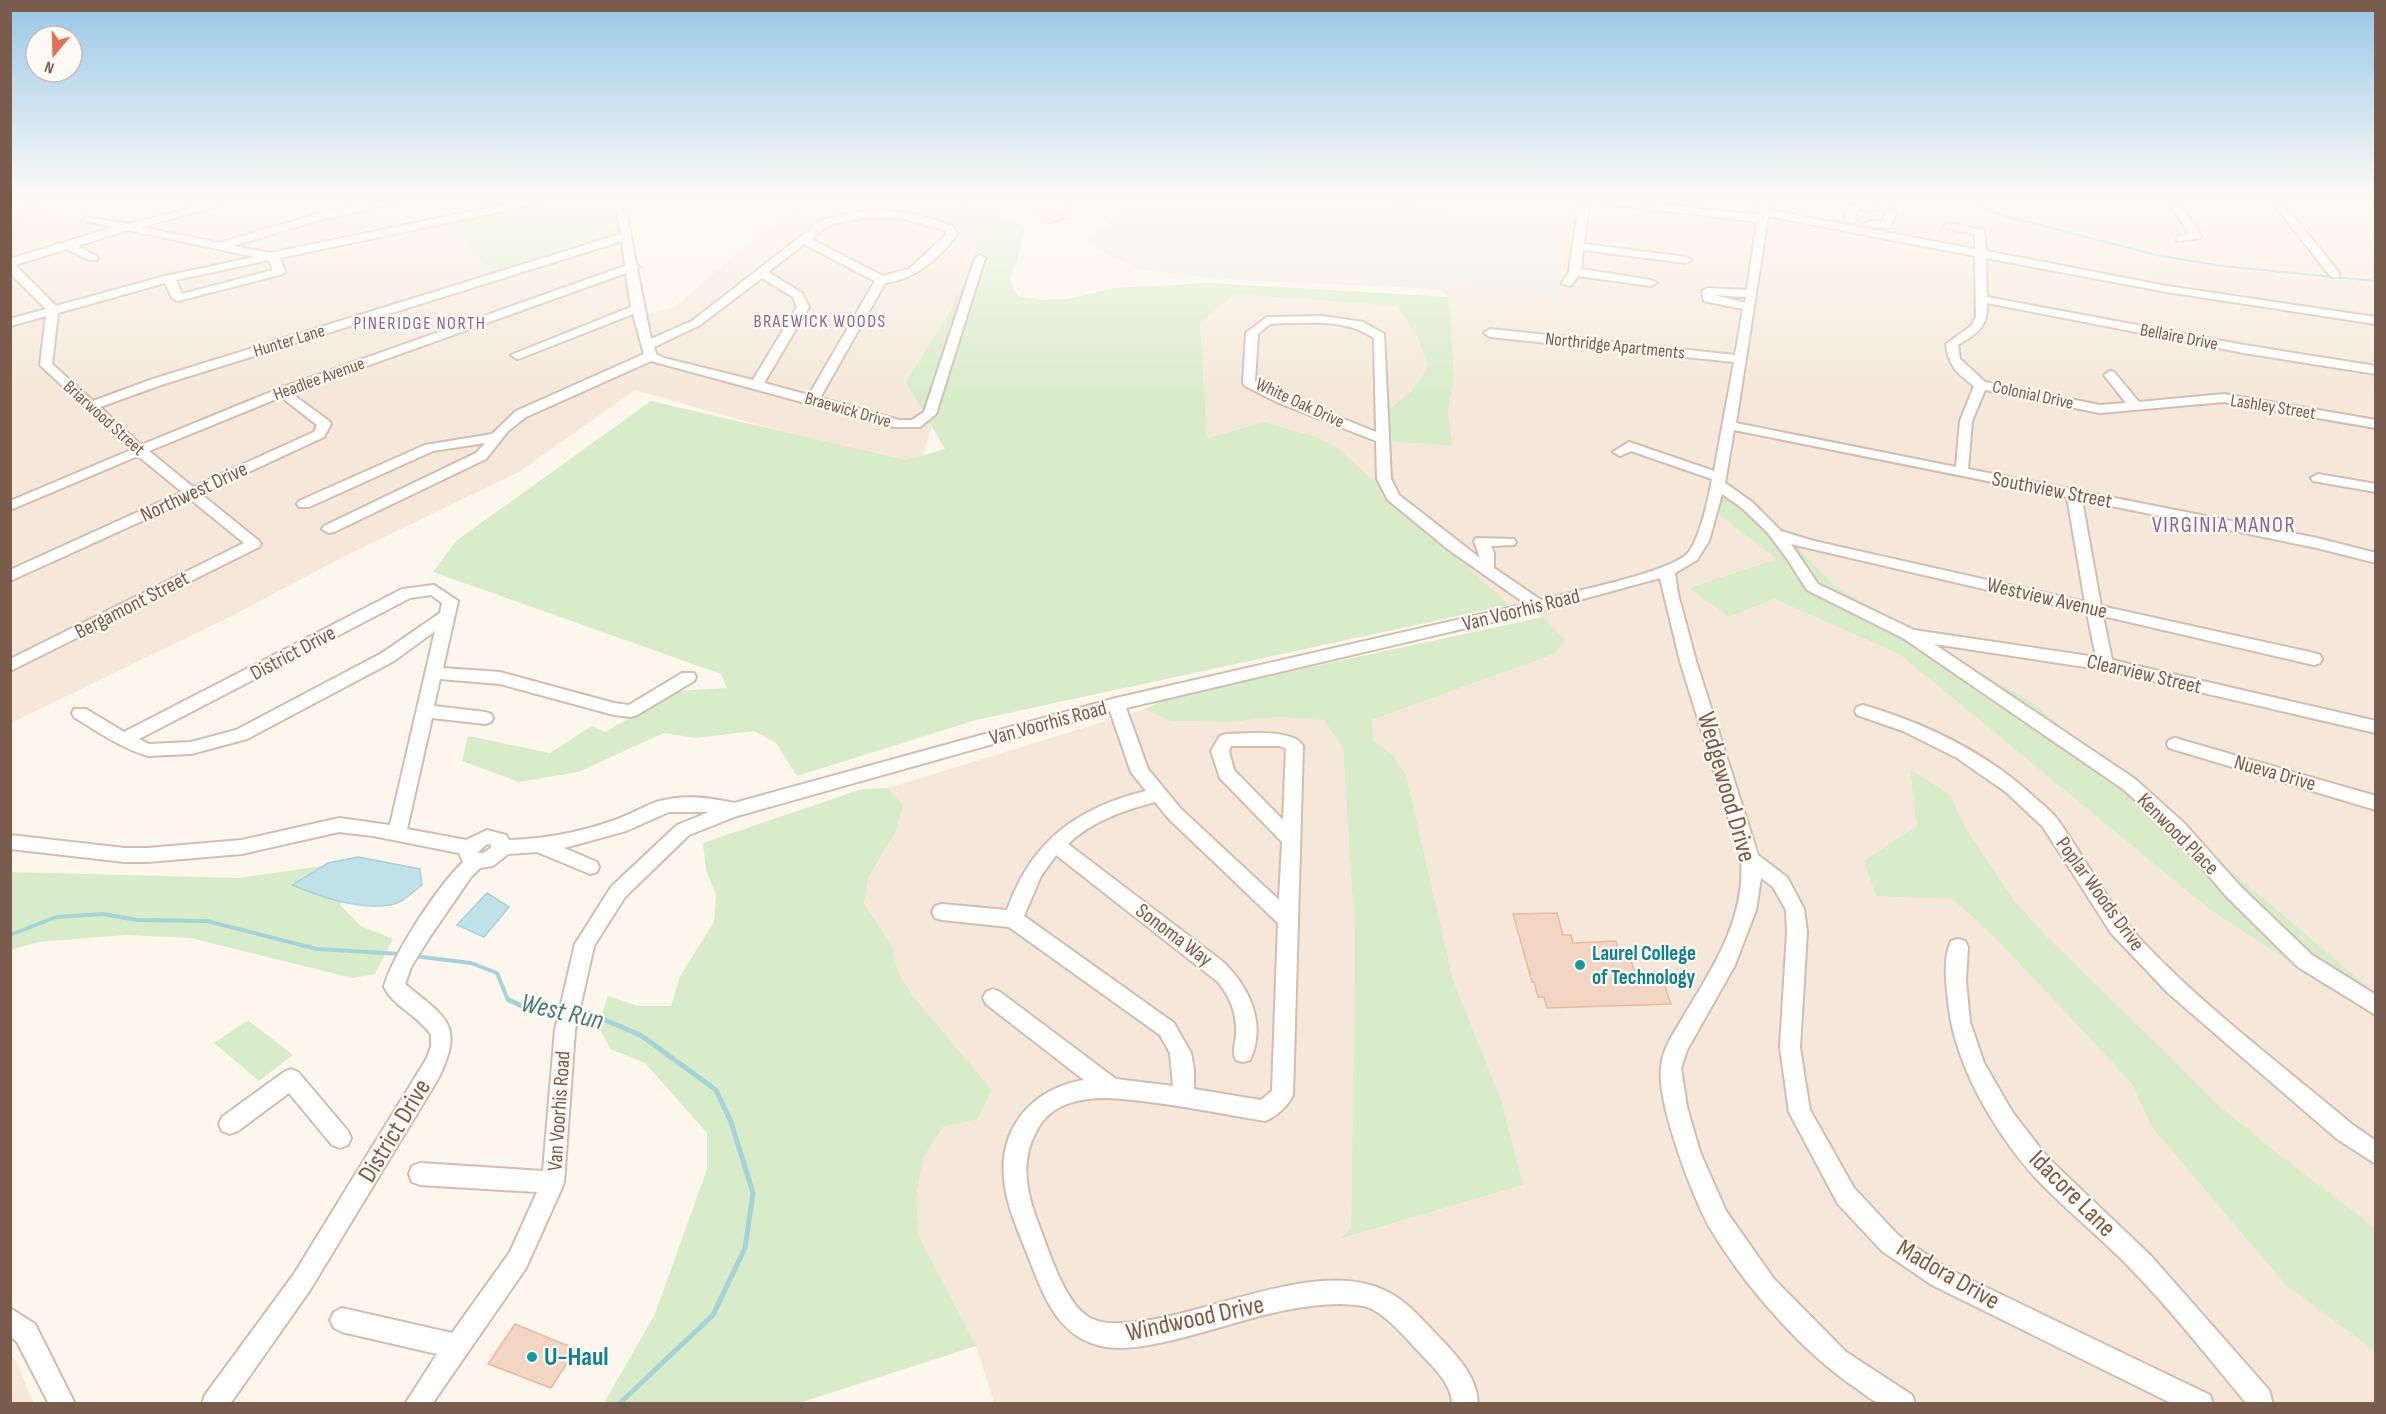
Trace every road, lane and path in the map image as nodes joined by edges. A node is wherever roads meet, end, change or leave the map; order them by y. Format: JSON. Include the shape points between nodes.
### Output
{"nodes":[{"id":1,"x":231,"y":264,"type":"edge"},
{"id":2,"x":278,"y":264,"type":"edge"},
{"id":3,"x":536,"y":264,"type":"edge"},
{"id":4,"x":632,"y":264,"type":"edge"},
{"id":5,"x":773,"y":264,"type":"edge"},
{"id":6,"x":851,"y":264,"type":"edge"},
{"id":7,"x":922,"y":264,"type":"edge"},
{"id":8,"x":978,"y":264,"type":"edge"},
{"id":9,"x":1576,"y":264,"type":"edge"},
{"id":10,"x":1757,"y":264,"type":"edge"},
{"id":11,"x":1980,"y":264,"type":"edge"},
{"id":12,"x":2038,"y":264,"type":"edge"},
{"id":13,"x":2326,"y":264,"type":"edge"},
{"id":14,"x":10,"y":265,"type":"edge"},
{"id":15,"x":633,"y":267,"type":"junction"},
{"id":16,"x":1575,"y":272,"type":"junction"},
{"id":17,"x":762,"y":273,"type":"junction"},
{"id":18,"x":2335,"y":275,"type":"dead end"},
{"id":19,"x":169,"y":278,"type":"junction"},
{"id":20,"x":881,"y":280,"type":"junction"},
{"id":21,"x":1568,"y":283,"type":"dead end"},
{"id":22,"x":1651,"y":283,"type":"dead end"},
{"id":23,"x":1752,"y":294,"type":"junction"},
{"id":24,"x":1982,"y":299,"type":"junction"},
{"id":25,"x":1749,"y":308,"type":"junction"},
{"id":26,"x":636,"y":309,"type":"junction"},
{"id":27,"x":53,"y":310,"type":"junction"},
{"id":28,"x":2376,"y":321,"type":"edge"},
{"id":29,"x":10,"y":323,"type":"edge"},
{"id":30,"x":1490,"y":333,"type":"dead end"},
{"id":31,"x":649,"y":351,"type":"junction"},
{"id":32,"x":517,"y":355,"type":"dead end"},
{"id":33,"x":1740,"y":358,"type":"junction"},
{"id":34,"x":2376,"y":370,"type":"edge"},
{"id":35,"x":2110,"y":375,"type":"dead end"},
{"id":36,"x":758,"y":385,"type":"junction"},
{"id":37,"x":1981,"y":385,"type":"junction"},
{"id":38,"x":282,"y":392,"type":"junction"},
{"id":39,"x":813,"y":400,"type":"junction"},
{"id":40,"x":2135,"y":405,"type":"junction"},
{"id":41,"x":91,"y":406,"type":"junction"},
{"id":42,"x":2376,"y":424,"type":"edge"},
{"id":43,"x":1728,"y":425,"type":"junction"},
{"id":44,"x":495,"y":437,"type":"junction"},
{"id":45,"x":1383,"y":439,"type":"junction"},
{"id":46,"x":140,"y":451,"type":"junction"},
{"id":47,"x":1620,"y":452,"type":"dead end"},
{"id":48,"x":1963,"y":467,"type":"dead end"},
{"id":49,"x":2318,"y":478,"type":"dead end"},
{"id":50,"x":1718,"y":481,"type":"junction"},
{"id":51,"x":2376,"y":488,"type":"edge"},
{"id":52,"x":194,"y":493,"type":"junction"},
{"id":53,"x":2074,"y":495,"type":"junction"},
{"id":54,"x":304,"y":504,"type":"dead end"},
{"id":55,"x":10,"y":506,"type":"edge"},
{"id":56,"x":329,"y":529,"type":"dead end"},
{"id":57,"x":1779,"y":536,"type":"junction"},
{"id":58,"x":1509,"y":542,"type":"dead end"},
{"id":59,"x":254,"y":543,"type":"joint"},
{"id":60,"x":2376,"y":558,"type":"edge"},
{"id":61,"x":1487,"y":570,"type":"junction"},
{"id":62,"x":1667,"y":572,"type":"junction"},
{"id":63,"x":10,"y":576,"type":"edge"},
{"id":64,"x":1539,"y":606,"type":"junction"},
{"id":65,"x":2095,"y":609,"type":"junction"},
{"id":66,"x":446,"y":616,"type":"junction"},
{"id":67,"x":1910,"y":634,"type":"junction"},
{"id":68,"x":2314,"y":659,"type":"dead end"},
{"id":69,"x":2105,"y":664,"type":"junction"},
{"id":70,"x":10,"y":666,"type":"edge"},
{"id":71,"x":433,"y":673,"type":"junction"},
{"id":72,"x":688,"y":677,"type":"dead end"},
{"id":73,"x":1116,"y":704,"type":"junction"},
{"id":74,"x":425,"y":711,"type":"junction"},
{"id":75,"x":1863,"y":711,"type":"dead end"},
{"id":76,"x":80,"y":713,"type":"dead end"},
{"id":77,"x":485,"y":718,"type":"dead end"},
{"id":78,"x":2376,"y":727,"type":"edge"},
{"id":79,"x":124,"y":740,"type":"junction"},
{"id":80,"x":2175,"y":744,"type":"dead end"},
{"id":81,"x":1158,"y":795,"type":"junction"},
{"id":82,"x":2376,"y":802,"type":"edge"},
{"id":83,"x":733,"y":810,"type":"junction"},
{"id":84,"x":397,"y":833,"type":"junction"},
{"id":85,"x":1291,"y":840,"type":"junction"},
{"id":86,"x":10,"y":842,"type":"edge"},
{"id":87,"x":1055,"y":844,"type":"junction"},
{"id":88,"x":541,"y":846,"type":"junction"},
{"id":89,"x":472,"y":855,"type":"junction"},
{"id":90,"x":1750,"y":860,"type":"junction"},
{"id":91,"x":590,"y":867,"type":"dead end"},
{"id":92,"x":942,"y":912,"type":"dead end"},
{"id":93,"x":1012,"y":919,"type":"junction"},
{"id":94,"x":1288,"y":920,"type":"junction"},
{"id":95,"x":1958,"y":947,"type":"dead end"},
{"id":96,"x":993,"y":998,"type":"dead end"},
{"id":97,"x":2376,"y":1006,"type":"edge"},
{"id":98,"x":1242,"y":1053,"type":"dead end"},
{"id":99,"x":1111,"y":1088,"type":"junction"},
{"id":100,"x":1183,"y":1097,"type":"junction"},
{"id":101,"x":230,"y":1124,"type":"dead end"},
{"id":102,"x":340,"y":1138,"type":"dead end"},
{"id":103,"x":2376,"y":1154,"type":"edge"},
{"id":104,"x":420,"y":1174,"type":"dead end"},
{"id":105,"x":553,"y":1182,"type":"junction"},
{"id":106,"x":10,"y":1320,"type":"edge"},
{"id":107,"x":342,"y":1320,"type":"dead end"},
{"id":108,"x":457,"y":1346,"type":"junction"},
{"id":109,"x":63,"y":1404,"type":"edge"},
{"id":110,"x":214,"y":1404,"type":"edge"},
{"id":111,"x":417,"y":1404,"type":"edge"},
{"id":112,"x":1465,"y":1404,"type":"edge"},
{"id":113,"x":1903,"y":1404,"type":"edge"},
{"id":114,"x":2201,"y":1404,"type":"edge"},
{"id":115,"x":2261,"y":1404,"type":"edge"}],
"edges":[{"from":1,"to":19,"type":"street"},
{"from":2,"to":19,"type":"street","via":[[279,272],[178,298]]},
{"from":3,"to":41,"type":"street","name":"Hunter Lane"},
{"from":4,"to":15,"type":"street"},
{"from":5,"to":17,"type":"street"},
{"from":6,"to":20,"type":"street"},
{"from":7,"to":20,"type":"street","via":[[899,279]]},
{"from":8,"to":39,"type":"street","name":"Braewick Drive","via":[[930,414],[915,424],[899,424]]},
{"from":9,"to":16,"type":"street"},
{"from":10,"to":23,"type":"street","name":"Van Voorhis Road"},
{"from":11,"to":24,"type":"street","name":"Colonial Drive"},
{"from":12,"to":28,"type":"street"},
{"from":13,"to":18,"type":"street"},
{"from":14,"to":27,"type":"street"},
{"from":15,"to":26,"type":"street"},
{"from":15,"to":38,"type":"street","name":"Headlee Avenue"},
{"from":16,"to":21,"type":"street"},
{"from":16,"to":22,"type":"street"},
{"from":17,"to":31,"type":"street","via":[[696,323]]},
{"from":17,"to":36,"type":"street","via":[[798,295],[803,307]]},
{"from":19,"to":27,"type":"street"},
{"from":20,"to":39,"type":"street"},
{"from":23,"to":25,"type":"street","name":"Van Voorhis Road"},
{"from":23,"to":25,"type":"street","via":[[1708,291],[1708,299]]},
{"from":24,"to":34,"type":"street","name":"Bellaire Drive"},
{"from":24,"to":37,"type":"street","name":"Colonial Drive","via":[[1982,317],[1976,328],[1952,344],[1954,360]]},
{"from":25,"to":33,"type":"street","name":"Van Voorhis Road"},
{"from":26,"to":31,"type":"street"},
{"from":26,"to":32,"type":"street"},
{"from":27,"to":29,"type":"street"},
{"from":27,"to":41,"type":"street","name":"Briarwood Street","via":[[46,365]]},
{"from":30,"to":33,"type":"street","name":"Northridge Apartments"},
{"from":31,"to":36,"type":"street","name":"Braewick Drive","via":[[660,361]]},
{"from":31,"to":44,"type":"street","via":[[520,414]]},
{"from":33,"to":43,"type":"street","name":"Van Voorhis Road"},
{"from":35,"to":40,"type":"street"},
{"from":36,"to":39,"type":"street","name":"Braewick Drive"},
{"from":37,"to":40,"type":"street","name":"Colonial Drive","via":[[2100,409]]},
{"from":37,"to":48,"type":"street","via":[[1966,421]]},
{"from":38,"to":46,"type":"street","name":"Headlee Avenue"},
{"from":38,"to":52,"type":"street","name":"Northwest Drive","via":[[324,424],[319,434]]},
{"from":40,"to":42,"type":"street","name":"Lashley Street","via":[[2224,398]]},
{"from":41,"to":46,"type":"street","name":"Briarwood Street"},
{"from":43,"to":50,"type":"street","name":"Van Voorhis Road"},
{"from":43,"to":53,"type":"street","name":"Southview Street"},
{"from":44,"to":54,"type":"street","via":[[430,448]]},
{"from":44,"to":56,"type":"street","via":[[481,456]]},
{"from":45,"to":45,"type":"street","name":"White Oak Drive","via":[[1380,337],[1370,328],[1353,321],[1284,320],[1267,321],[1252,333],[1249,383]]},
{"from":45,"to":61,"type":"street","name":"White Oak Drive","via":[[1384,479],[1393,497]]},
{"from":46,"to":52,"type":"street","name":"Briarwood Street"},
{"from":46,"to":55,"type":"street","name":"Headlee Avenue"},
{"from":47,"to":50,"type":"street","via":[[1629,446]]},
{"from":49,"to":51,"type":"street"},
{"from":50,"to":57,"type":"street"},
{"from":50,"to":62,"type":"street","name":"Van Voorhis Road","via":[[1702,541],[1692,557]]},
{"from":52,"to":59,"type":"street","name":"Briarwood Street"},
{"from":52,"to":63,"type":"street","name":"Northwest Drive"},
{"from":53,"to":60,"type":"street","name":"Southview Street"},
{"from":53,"to":65,"type":"street"},
{"from":57,"to":65,"type":"street","name":"Westview Avenue"},
{"from":57,"to":67,"type":"street","via":[[1812,587]]},
{"from":58,"to":61,"type":"street","via":[[1481,541]]},
{"from":59,"to":70,"type":"street","name":"Bergamont Street"},
{"from":61,"to":64,"type":"street","name":"White Oak Drive"},
{"from":62,"to":64,"type":"street","name":"Van Voorhis Road"},
{"from":62,"to":90,"type":"street","name":"Wedgewood Drive","via":[[1688,661]]},
{"from":64,"to":73,"type":"street","name":"Van Voorhis Road"},
{"from":65,"to":68,"type":"street","name":"Westview Avenue"},
{"from":65,"to":69,"type":"street"},
{"from":66,"to":71,"type":"street"},
{"from":66,"to":79,"type":"street","via":[[388,657],[241,735],[191,748],[148,750]]},
{"from":66,"to":79,"type":"street","name":"District Drive","via":[[450,601],[434,590],[407,593]]},
{"from":67,"to":69,"type":"street","name":"Clearview Street"},
{"from":67,"to":97,"type":"street","name":"Kenwood Place","via":[[2129,784],[2179,829],[2233,891],[2305,961]]},
{"from":69,"to":78,"type":"street","name":"Clearview Street"},
{"from":71,"to":72,"type":"street","via":[[500,678],[631,711]]},
{"from":71,"to":74,"type":"street"},
{"from":73,"to":81,"type":"street","via":[[1140,772]]},
{"from":73,"to":83,"type":"street","name":"Van Voorhis Road"},
{"from":74,"to":77,"type":"street"},
{"from":74,"to":84,"type":"street"},
{"from":75,"to":103,"type":"street","name":"Poplar Woods Drive","via":[[1909,726],[2012,787],[2049,822],[2136,948],[2175,987]]},
{"from":76,"to":79,"type":"street"},
{"from":80,"to":82,"type":"street","name":"Nueva Drive"},
{"from":81,"to":87,"type":"street","via":[[1103,811]]},
{"from":81,"to":94,"type":"street"},
{"from":83,"to":88,"type":"street","name":"District Drive","via":[[696,803],[674,804],[620,826]]},
{"from":83,"to":105,"type":"street","name":"Van Voorhis Road","via":[[682,830],[618,892],[585,944],[570,1011]]},
{"from":84,"to":86,"type":"street","via":[[339,825],[242,847],[147,855]]},
{"from":84,"to":89,"type":"street"},
{"from":85,"to":85,"type":"street","via":[[1294,746],[1282,740],[1226,740],[1220,751],[1226,773]]},
{"from":85,"to":94,"type":"street"},
{"from":87,"to":93,"type":"street","via":[[1027,880]]},
{"from":87,"to":98,"type":"street","name":"Sonoma Way","via":[[1231,981],[1247,1018]]},
{"from":88,"to":89,"type":"street","name":"District Drive","via":[[502,847],[491,859]]},
{"from":88,"to":91,"type":"street"},
{"from":89,"to":110,"type":"street","name":"District Drive","via":[[395,980],[394,987],[440,1027],[440,1053],[302,1282]]},
{"from":90,"to":113,"type":"street","name":"Wedgewood Drive","via":[[1752,881],[1746,910],[1725,965],[1677,1047],[1671,1068],[1676,1107],[1689,1152],[1718,1219],[1766,1287],[1837,1361]]},
{"from":90,"to":114,"type":"street","name":"Madora Drive","via":[[1780,882],[1795,909],[1790,1047],[1796,1091],[1800,1112],[1846,1196],[1890,1243],[1940,1277]]},
{"from":92,"to":93,"type":"street"},
{"from":93,"to":100,"type":"street","via":[[1167,1029],[1183,1058]]},
{"from":94,"to":100,"type":"street","name":"Windwood Drive","via":[[1282,1095],[1265,1111]]},
{"from":95,"to":115,"type":"street","name":"Idacore Lane","via":[[1960,1022],[1975,1066],[2005,1120],[2040,1166],[2143,1264]]},
{"from":96,"to":99,"type":"street"},
{"from":99,"to":100,"type":"street","name":"Windwood Drive"},
{"from":99,"to":112,"type":"street","name":"Windwood Drive","via":[[1068,1092],[1046,1105],[1021,1136],[1014,1165],[1020,1209],[1063,1308],[1082,1327],[1122,1337],[1309,1294],[1365,1294],[1390,1306],[1428,1343],[1464,1388]]},
{"from":101,"to":102,"type":"street","via":[[291,1079]]},
{"from":104,"to":105,"type":"street"},
{"from":105,"to":108,"type":"street","name":"Van Voorhis Road","via":[[518,1260]]},
{"from":106,"to":109,"type":"street","via":[[26,1333]]},
{"from":107,"to":108,"type":"street"},
{"from":108,"to":111,"type":"street","name":"Van Voorhis Road"}]}
